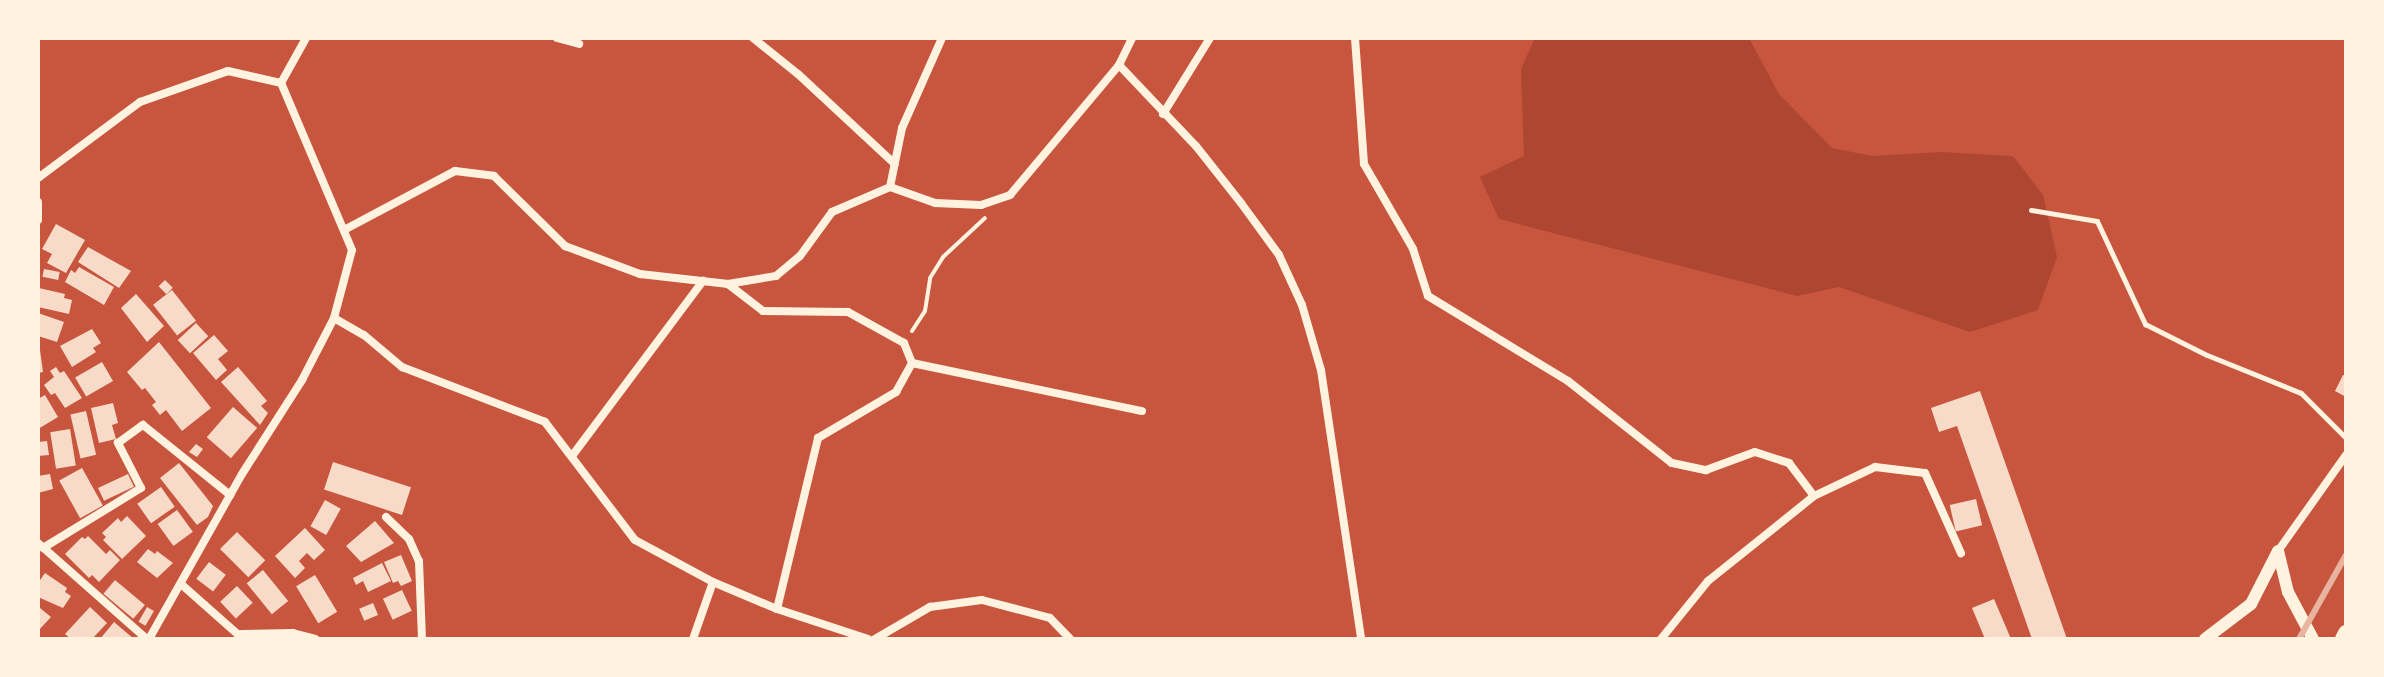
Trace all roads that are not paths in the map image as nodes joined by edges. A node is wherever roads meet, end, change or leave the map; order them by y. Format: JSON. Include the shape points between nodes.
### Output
{"nodes":[{"id":1,"x":306,"y":38,"type":"edge"},
{"id":2,"x":557,"y":38,"type":"edge"},
{"id":3,"x":753,"y":38,"type":"edge"},
{"id":4,"x":942,"y":38,"type":"edge"},
{"id":5,"x":1132,"y":38,"type":"edge"},
{"id":6,"x":1210,"y":38,"type":"edge"},
{"id":7,"x":1355,"y":38,"type":"edge"},
{"id":8,"x":579,"y":44,"type":"dead end"},
{"id":9,"x":1119,"y":65,"type":"junction"},
{"id":10,"x":281,"y":83,"type":"junction"},
{"id":11,"x":1163,"y":114,"type":"junction"},
{"id":12,"x":895,"y":164,"type":"junction"},
{"id":13,"x":38,"y":178,"type":"edge"},
{"id":14,"x":890,"y":187,"type":"junction"},
{"id":15,"x":38,"y":202,"type":"edge"},
{"id":16,"x":2031,"y":210,"type":"dead end"},
{"id":17,"x":38,"y":220,"type":"edge"},
{"id":18,"x":344,"y":230,"type":"junction"},
{"id":19,"x":703,"y":281,"type":"junction"},
{"id":20,"x":728,"y":284,"type":"junction"},
{"id":21,"x":334,"y":318,"type":"junction"},
{"id":22,"x":912,"y":363,"type":"junction"},
{"id":23,"x":1142,"y":411,"type":"dead end"},
{"id":24,"x":2346,"y":438,"type":"edge"},
{"id":25,"x":2346,"y":455,"type":"edge"},
{"id":26,"x":572,"y":456,"type":"junction"},
{"id":27,"x":230,"y":495,"type":"junction"},
{"id":28,"x":1814,"y":496,"type":"junction"},
{"id":29,"x":386,"y":517,"type":"dead end"},
{"id":30,"x":41,"y":545,"type":"edge"},
{"id":31,"x":2278,"y":551,"type":"junction"},
{"id":32,"x":1961,"y":553,"type":"dead end"},
{"id":33,"x":713,"y":582,"type":"junction"},
{"id":34,"x":181,"y":584,"type":"junction"},
{"id":35,"x":777,"y":609,"type":"junction"},
{"id":36,"x":2346,"y":633,"type":"edge"},
{"id":37,"x":242,"y":636,"type":"edge"},
{"id":38,"x":148,"y":639,"type":"edge"},
{"id":39,"x":315,"y":639,"type":"edge"},
{"id":40,"x":422,"y":639,"type":"edge"},
{"id":41,"x":693,"y":639,"type":"edge"},
{"id":42,"x":868,"y":639,"type":"edge"},
{"id":43,"x":875,"y":639,"type":"edge"},
{"id":44,"x":1070,"y":639,"type":"edge"},
{"id":45,"x":1361,"y":639,"type":"edge"},
{"id":46,"x":1661,"y":639,"type":"edge"},
{"id":47,"x":2205,"y":639,"type":"edge"},
{"id":48,"x":2313,"y":639,"type":"edge"},
{"id":49,"x":2343,"y":639,"type":"edge"}],
"edges":[{"from":1,"to":10,"type":"street"},
{"from":2,"to":8,"type":"street"},
{"from":3,"to":12,"type":"street"},
{"from":4,"to":12,"type":"street","via":[[902,128]]},
{"from":5,"to":9,"type":"street"},
{"from":6,"to":11,"type":"street"},
{"from":7,"to":28,"type":"street","via":[[1364,164],[1413,249],[1428,296],[1568,381],[1672,463],[1706,470],[1755,452],[1789,463]]},
{"from":9,"to":11,"type":"street"},
{"from":9,"to":14,"type":"street","via":[[1010,195],[981,205],[935,203]]},
{"from":10,"to":13,"type":"street","via":[[228,71],[140,102]]},
{"from":10,"to":18,"type":"street"},
{"from":11,"to":45,"type":"street","via":[[1196,146],[1279,255],[1302,305],[1321,370]]},
{"from":12,"to":14,"type":"street"},
{"from":14,"to":20,"type":"street","via":[[832,212],[800,256],[776,276]]},
{"from":15,"to":17,"type":"street"},
{"from":16,"to":24,"type":"lane","via":[[2097,221],[2145,324],[2301,393]]},
{"from":18,"to":19,"type":"street","via":[[455,171],[494,176],[565,246],[640,274]]},
{"from":18,"to":21,"type":"street","via":[[352,250]]},
{"from":19,"to":20,"type":"street"},
{"from":19,"to":26,"type":"street"},
{"from":20,"to":22,"type":"street","via":[[763,311],[848,312],[904,343]]},
{"from":21,"to":26,"type":"street","via":[[402,367],[545,422]]},
{"from":21,"to":27,"type":"street"},
{"from":22,"to":23,"type":"street"},
{"from":22,"to":35,"type":"street","via":[[896,392],[818,438]]},
{"from":25,"to":31,"type":"street"},
{"from":26,"to":33,"type":"street","via":[[635,540]]},
{"from":27,"to":30,"type":"street","via":[[143,425],[118,443],[141,488]]},
{"from":27,"to":34,"type":"street"},
{"from":28,"to":32,"type":"street","via":[[1875,467],[1925,473]]},
{"from":28,"to":46,"type":"street","via":[[1708,581]]},
{"from":29,"to":40,"type":"street","via":[[409,539],[419,561]]},
{"from":30,"to":38,"type":"street"},
{"from":31,"to":47,"type":"street","via":[[2251,604]]},
{"from":31,"to":48,"type":"street","via":[[2288,592]]},
{"from":33,"to":35,"type":"street"},
{"from":33,"to":41,"type":"street"},
{"from":34,"to":37,"type":"street"},
{"from":34,"to":38,"type":"street"},
{"from":35,"to":42,"type":"street"},
{"from":36,"to":49,"type":"main road"},
{"from":37,"to":39,"type":"street","via":[[293,633]]},
{"from":43,"to":44,"type":"street","via":[[930,607],[982,600],[1050,618]]}]}
